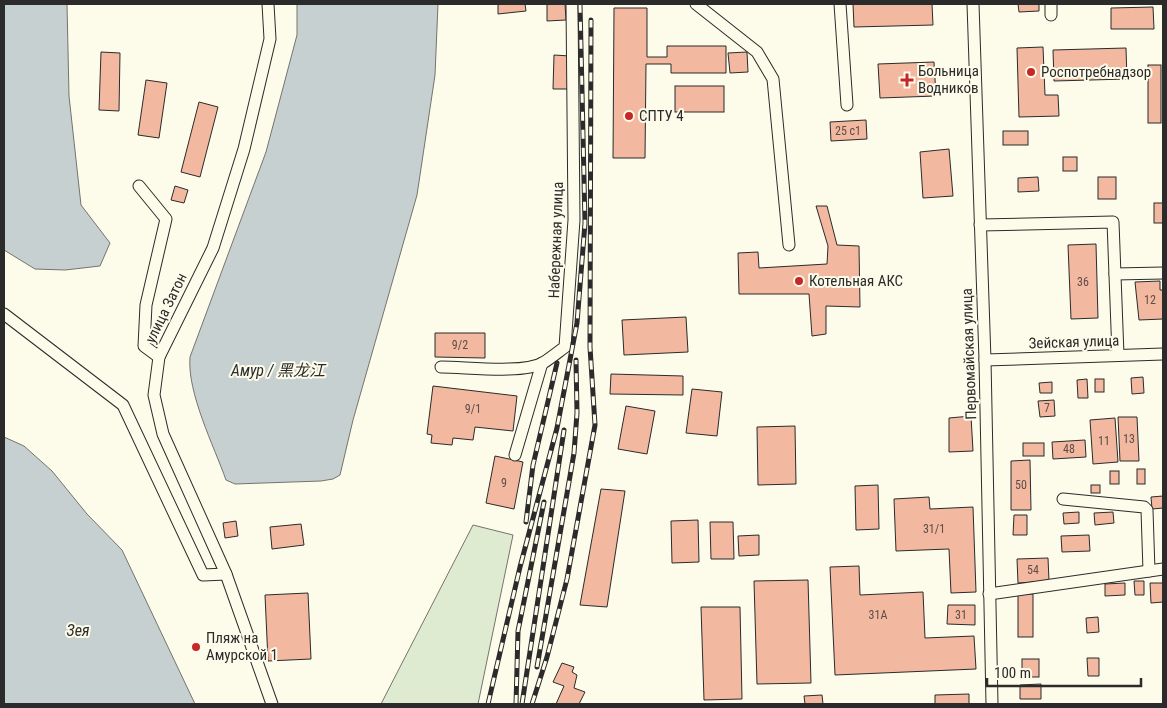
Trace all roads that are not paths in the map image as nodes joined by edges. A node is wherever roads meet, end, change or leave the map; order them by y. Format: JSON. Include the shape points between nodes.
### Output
{"nodes":[{"id":1,"x":268,"y":4,"type":"edge"},
{"id":2,"x":572,"y":4,"type":"edge"},
{"id":3,"x":696,"y":4,"type":"edge"},
{"id":4,"x":840,"y":4,"type":"edge"},
{"id":5,"x":973,"y":4,"type":"edge"},
{"id":6,"x":847,"y":105,"type":"dead end"},
{"id":7,"x":139,"y":186,"type":"dead end"},
{"id":8,"x":980,"y":225,"type":"junction"},
{"id":9,"x":788,"y":245,"type":"dead end"},
{"id":10,"x":1163,"y":272,"type":"edge"},
{"id":11,"x":1114,"y":274,"type":"junction"},
{"id":12,"x":4,"y":314,"type":"edge"},
{"id":13,"x":1163,"y":354,"type":"edge"},
{"id":14,"x":1118,"y":355,"type":"junction"},
{"id":15,"x":159,"y":358,"type":"junction"},
{"id":16,"x":985,"y":360,"type":"junction"},
{"id":17,"x":542,"y":363,"type":"junction"},
{"id":18,"x":441,"y":367,"type":"dead end"},
{"id":19,"x":515,"y":455,"type":"dead end"},
{"id":20,"x":1064,"y":498,"type":"dead end"},
{"id":21,"x":1163,"y":569,"type":"edge"},
{"id":22,"x":1149,"y":571,"type":"junction"},
{"id":23,"x":226,"y":574,"type":"junction"},
{"id":24,"x":989,"y":594,"type":"junction"},
{"id":25,"x":272,"y":704,"type":"edge"},
{"id":26,"x":992,"y":704,"type":"edge"}],
"edges":[{"from":1,"to":15,"type":"street","name":"улица Затон","via":[[270,39],[244,149],[213,248]]},
{"from":2,"to":17,"type":"street","name":"Набережная улица","via":[[574,220],[566,347]]},
{"from":3,"to":9,"type":"street","via":[[757,52],[773,79]]},
{"from":4,"to":6,"type":"street"},
{"from":5,"to":8,"type":"street","name":"Первомайская улица"},
{"from":7,"to":15,"type":"street","via":[[166,219],[146,313],[144,346]]},
{"from":8,"to":11,"type":"street","via":[[1113,222]]},
{"from":8,"to":16,"type":"street","name":"Первомайская улица"},
{"from":10,"to":11,"type":"street"},
{"from":11,"to":14,"type":"street"},
{"from":12,"to":23,"type":"street","via":[[123,404],[203,575]]},
{"from":13,"to":14,"type":"street","name":"Зейская улица"},
{"from":14,"to":16,"type":"street","name":"Зейская улица"},
{"from":15,"to":23,"type":"street","name":"улица Затон","via":[[154,395],[163,434]]},
{"from":16,"to":24,"type":"street","name":"Первомайская улица"},
{"from":17,"to":18,"type":"street","name":"Набережная улица","via":[[518,370]]},
{"from":17,"to":19,"type":"street"},
{"from":20,"to":22,"type":"street","via":[[1147,510]]},
{"from":21,"to":22,"type":"street"},
{"from":22,"to":24,"type":"street"},
{"from":23,"to":25,"type":"street","name":"улица Затон"},
{"from":24,"to":26,"type":"street","name":"Первомайская улица"}]}
